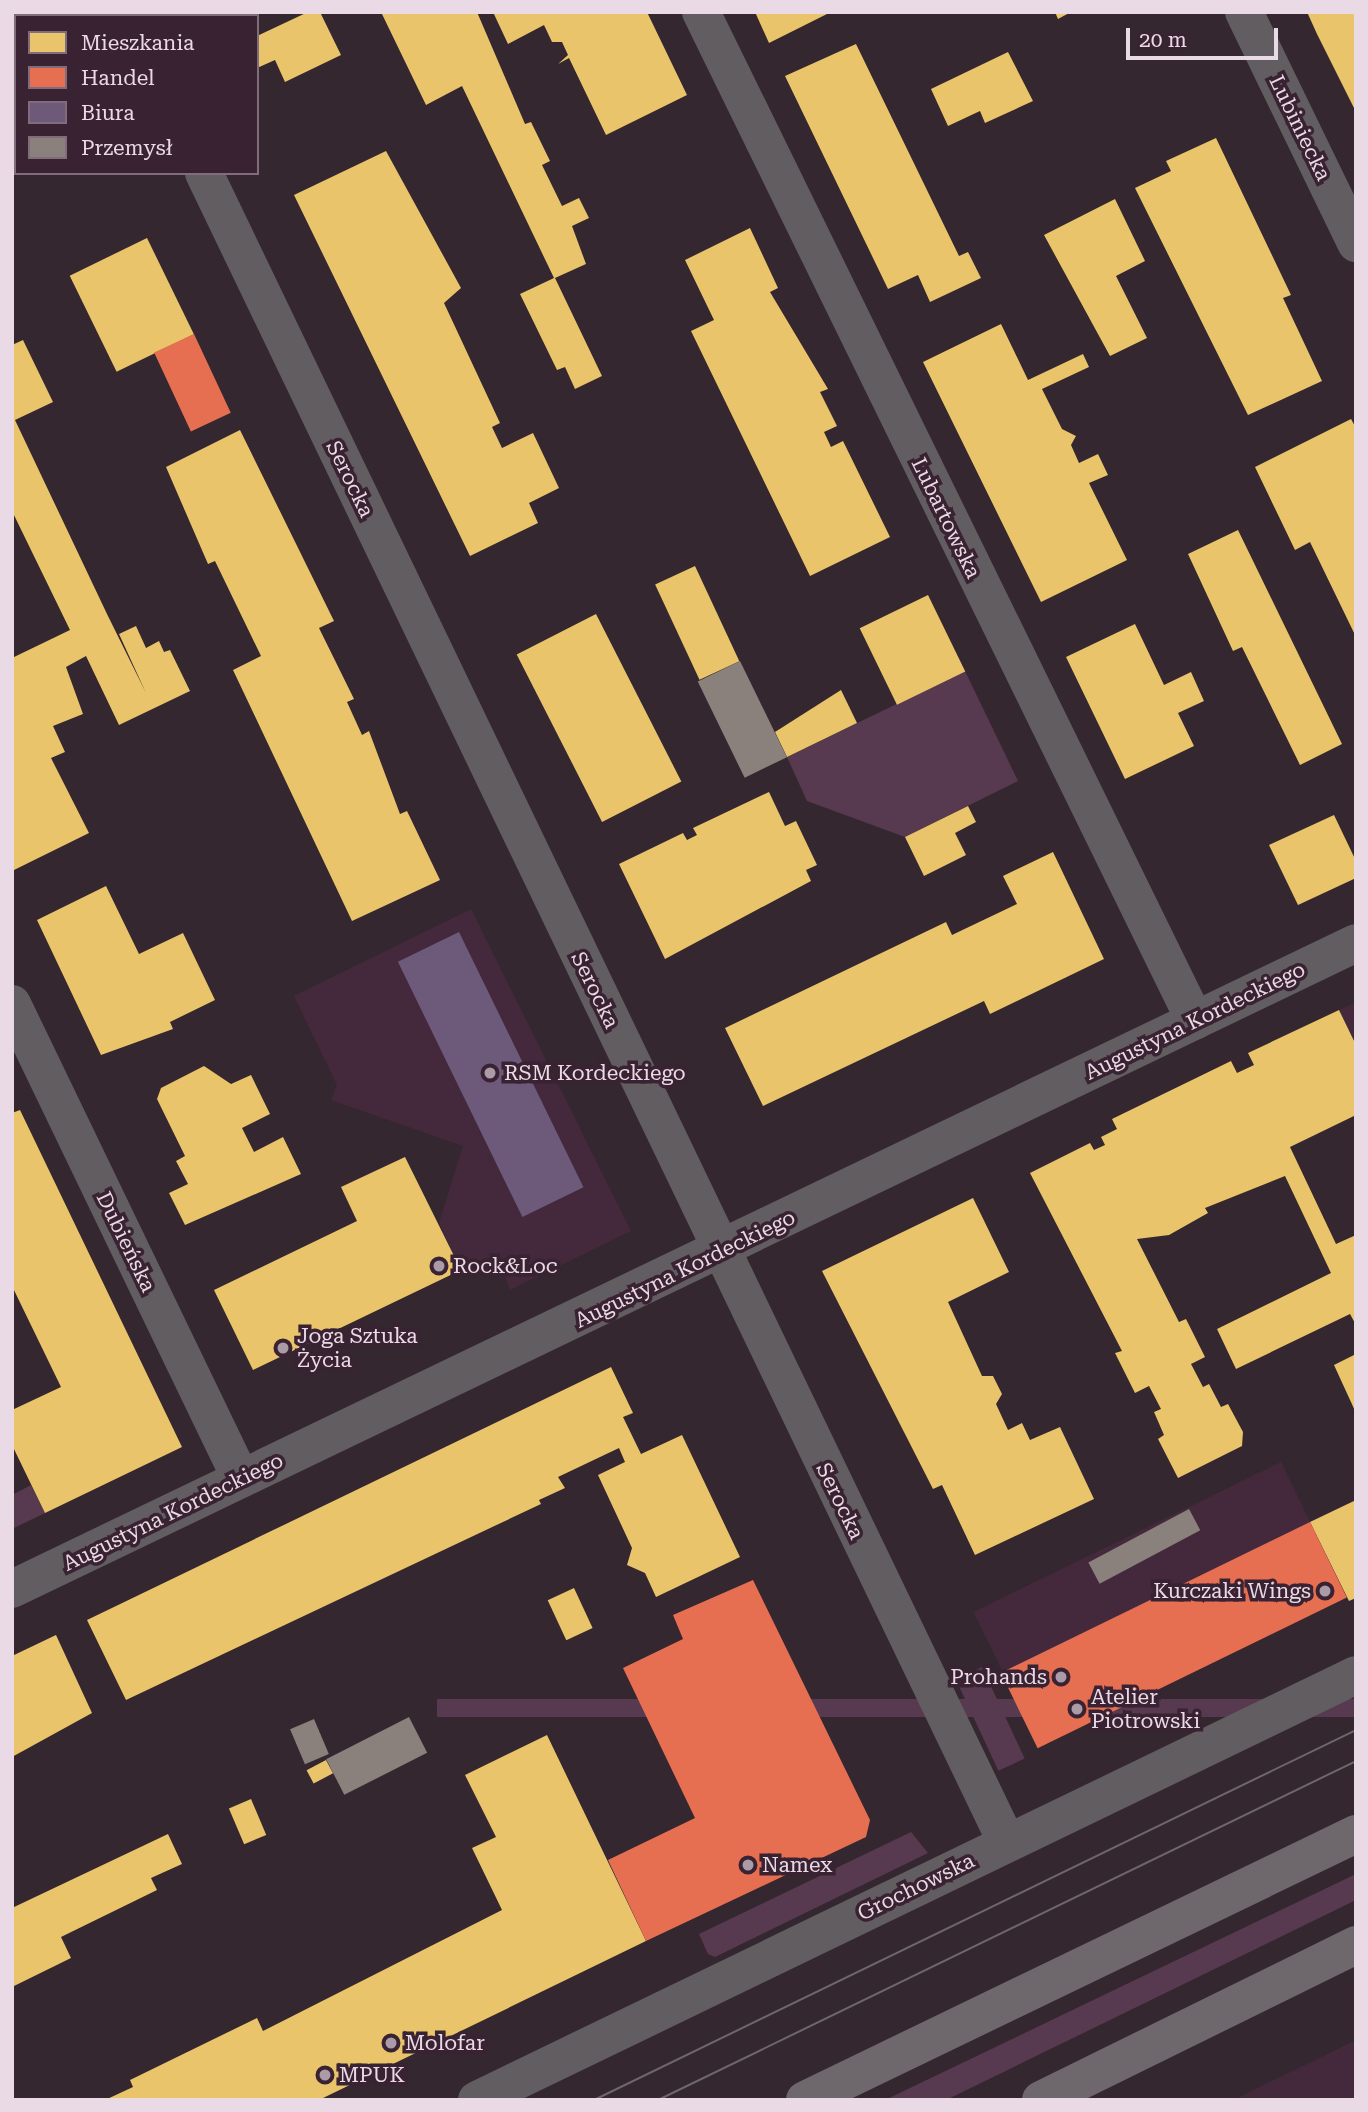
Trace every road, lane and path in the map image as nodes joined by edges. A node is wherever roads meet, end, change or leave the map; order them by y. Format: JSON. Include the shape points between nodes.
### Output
{"nodes":[{"id":1,"x":701,"y":12,"type":"edge"},
{"id":2,"x":1244,"y":12,"type":"edge"},
{"id":3,"x":205,"y":175,"type":"edge"},
{"id":4,"x":1356,"y":243,"type":"edge"},
{"id":5,"x":1356,"y":943,"type":"edge"},
{"id":6,"x":12,"y":1004,"type":"edge"},
{"id":7,"x":1195,"y":1021,"type":"junction"},
{"id":8,"x":719,"y":1254,"type":"junction"},
{"id":9,"x":241,"y":1479,"type":"junction"},
{"id":10,"x":12,"y":1589,"type":"edge"},
{"id":11,"x":1356,"y":1675,"type":"edge"},
{"id":12,"x":1356,"y":1834,"type":"edge"},
{"id":13,"x":1007,"y":1843,"type":"junction"},
{"id":14,"x":1356,"y":1945,"type":"edge"},
{"id":15,"x":477,"y":2100,"type":"edge"},
{"id":16,"x":805,"y":2100,"type":"edge"},
{"id":17,"x":1041,"y":2100,"type":"edge"}],
"edges":[{"from":1,"to":7,"type":"street","name":"Lubartowska"},
{"from":2,"to":4,"type":"street","name":"Lubiniecka"},
{"from":3,"to":8,"type":"street","name":"Serocka"},
{"from":5,"to":7,"type":"street","name":"Augustyna Kordeckiego"},
{"from":6,"to":9,"type":"street","name":"Dubieńska"},
{"from":7,"to":8,"type":"street","name":"Augustyna Kordeckiego"},
{"from":8,"to":9,"type":"street","name":"Augustyna Kordeckiego"},
{"from":8,"to":13,"type":"street","name":"Serocka"},
{"from":9,"to":10,"type":"street","name":"Augustyna Kordeckiego"},
{"from":11,"to":13,"type":"street","name":"Grochowska"},
{"from":12,"to":16,"type":"main road"},
{"from":13,"to":15,"type":"street","name":"Grochowska"},
{"from":14,"to":17,"type":"main road"}]}
